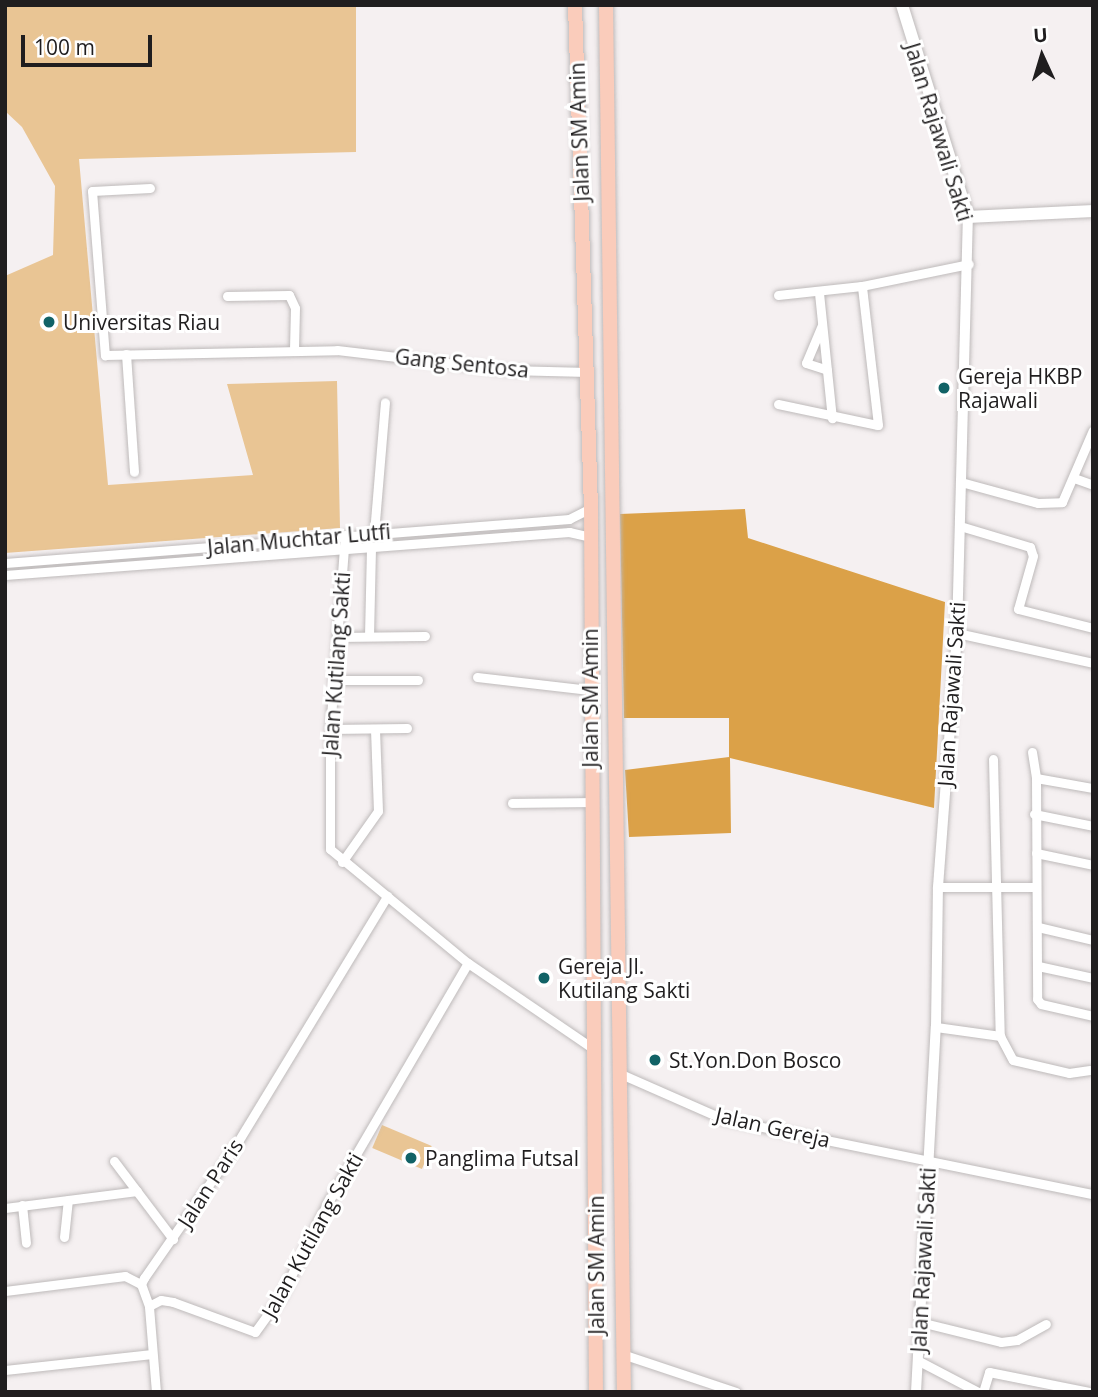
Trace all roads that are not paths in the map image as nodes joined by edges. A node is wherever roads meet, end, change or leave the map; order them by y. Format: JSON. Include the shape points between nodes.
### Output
{"nodes":[{"id":1,"x":575,"y":5,"type":"edge"},
{"id":2,"x":606,"y":5,"type":"edge"},
{"id":3,"x":902,"y":5,"type":"edge"},
{"id":4,"x":150,"y":188,"type":"dead end"},
{"id":5,"x":1093,"y":211,"type":"edge"},
{"id":6,"x":968,"y":218,"type":"junction"},
{"id":7,"x":969,"y":264,"type":"junction"},
{"id":8,"x":862,"y":286,"type":"junction"},
{"id":9,"x":819,"y":293,"type":"junction"},
{"id":10,"x":778,"y":295,"type":"dead end"},
{"id":11,"x":227,"y":296,"type":"dead end"},
{"id":12,"x":822,"y":323,"type":"junction"},
{"id":13,"x":294,"y":350,"type":"junction"},
{"id":14,"x":126,"y":354,"type":"junction"},
{"id":15,"x":827,"y":370,"type":"junction"},
{"id":16,"x":588,"y":372,"type":"junction"},
{"id":17,"x":385,"y":402,"type":"dead end"},
{"id":18,"x":778,"y":404,"type":"dead end"},
{"id":19,"x":832,"y":418,"type":"junction"},
{"id":20,"x":1092,"y":428,"type":"edge"},
{"id":21,"x":134,"y":472,"type":"dead end"},
{"id":22,"x":1074,"y":478,"type":"junction"},
{"id":23,"x":961,"y":482,"type":"junction"},
{"id":24,"x":1093,"y":485,"type":"edge"},
{"id":25,"x":591,"y":508,"type":"junction"},
{"id":26,"x":960,"y":526,"type":"junction"},
{"id":27,"x":374,"y":533,"type":"junction"},
{"id":28,"x":345,"y":535,"type":"junction"},
{"id":29,"x":591,"y":537,"type":"junction"},
{"id":30,"x":371,"y":550,"type":"junction"},
{"id":31,"x":344,"y":552,"type":"junction"},
{"id":32,"x":5,"y":563,"type":"edge"},
{"id":33,"x":5,"y":575,"type":"edge"},
{"id":34,"x":1093,"y":628,"type":"edge"},
{"id":35,"x":957,"y":633,"type":"junction"},
{"id":36,"x":337,"y":636,"type":"junction"},
{"id":37,"x":369,"y":636,"type":"junction"},
{"id":38,"x":425,"y":636,"type":"dead end"},
{"id":39,"x":615,"y":662,"type":"junction"},
{"id":40,"x":1093,"y":663,"type":"edge"},
{"id":41,"x":590,"y":664,"type":"junction"},
{"id":42,"x":477,"y":677,"type":"dead end"},
{"id":43,"x":332,"y":680,"type":"junction"},
{"id":44,"x":418,"y":680,"type":"dead end"},
{"id":45,"x":589,"y":690,"type":"junction"},
{"id":46,"x":407,"y":728,"type":"dead end"},
{"id":47,"x":330,"y":729,"type":"junction"},
{"id":48,"x":375,"y":729,"type":"junction"},
{"id":49,"x":1032,"y":752,"type":"dead end"},
{"id":50,"x":993,"y":760,"type":"dead end"},
{"id":51,"x":1036,"y":778,"type":"junction"},
{"id":52,"x":1093,"y":788,"type":"edge"},
{"id":53,"x":591,"y":802,"type":"junction"},
{"id":54,"x":512,"y":803,"type":"dead end"},
{"id":55,"x":1034,"y":814,"type":"junction"},
{"id":56,"x":1093,"y":826,"type":"edge"},
{"id":57,"x":1035,"y":853,"type":"junction"},
{"id":58,"x":342,"y":862,"type":"junction"},
{"id":59,"x":1093,"y":865,"type":"edge"},
{"id":60,"x":996,"y":886,"type":"junction"},
{"id":61,"x":938,"y":887,"type":"junction"},
{"id":62,"x":1035,"y":887,"type":"junction"},
{"id":63,"x":387,"y":896,"type":"junction"},
{"id":64,"x":1038,"y":927,"type":"junction"},
{"id":65,"x":1093,"y":940,"type":"edge"},
{"id":66,"x":468,"y":963,"type":"junction"},
{"id":67,"x":1038,"y":966,"type":"junction"},
{"id":68,"x":1093,"y":978,"type":"edge"},
{"id":69,"x":1093,"y":1016,"type":"edge"},
{"id":70,"x":936,"y":1027,"type":"junction"},
{"id":71,"x":1000,"y":1036,"type":"junction"},
{"id":72,"x":595,"y":1050,"type":"junction"},
{"id":73,"x":1090,"y":1070,"type":"dead end"},
{"id":74,"x":623,"y":1075,"type":"junction"},
{"id":75,"x":930,"y":1158,"type":"junction"},
{"id":76,"x":114,"y":1161,"type":"dead end"},
{"id":77,"x":137,"y":1191,"type":"junction"},
{"id":78,"x":1093,"y":1194,"type":"edge"},
{"id":79,"x":68,"y":1200,"type":"junction"},
{"id":80,"x":22,"y":1205,"type":"junction"},
{"id":81,"x":5,"y":1208,"type":"edge"},
{"id":82,"x":64,"y":1237,"type":"dead end"},
{"id":83,"x":173,"y":1239,"type":"junction"},
{"id":84,"x":26,"y":1243,"type":"dead end"},
{"id":85,"x":141,"y":1284,"type":"junction"},
{"id":86,"x":5,"y":1290,"type":"edge"},
{"id":87,"x":149,"y":1306,"type":"junction"},
{"id":88,"x":920,"y":1322,"type":"junction"},
{"id":89,"x":1046,"y":1324,"type":"dead end"},
{"id":90,"x":152,"y":1353,"type":"junction"},
{"id":91,"x":625,"y":1354,"type":"junction"},
{"id":92,"x":917,"y":1360,"type":"junction"},
{"id":93,"x":5,"y":1370,"type":"edge"},
{"id":94,"x":1064,"y":1390,"type":"edge"},
{"id":95,"x":156,"y":1392,"type":"edge"},
{"id":96,"x":596,"y":1392,"type":"edge"},
{"id":97,"x":624,"y":1392,"type":"edge"},
{"id":98,"x":736,"y":1392,"type":"edge"},
{"id":99,"x":916,"y":1392,"type":"edge"},
{"id":100,"x":978,"y":1392,"type":"edge"},
{"id":101,"x":984,"y":1392,"type":"edge"},
{"id":102,"x":1089,"y":1392,"type":"edge"}],
"edges":[{"from":1,"to":16,"type":"main road","name":"Jalan SM Amin"},
{"from":2,"to":39,"type":"main road","name":"Jalan SM Amin"},
{"from":3,"to":6,"type":"main road","name":"Jalan Rajawali Sakti"},
{"from":4,"to":14,"type":"street","via":[[92,191],[105,355]]},
{"from":5,"to":6,"type":"main road"},
{"from":6,"to":7,"type":"street","name":"Jalan Rajawali Sakti"},
{"from":7,"to":8,"type":"street"},
{"from":7,"to":23,"type":"street","name":"Jalan Rajawali Sakti"},
{"from":8,"to":9,"type":"street"},
{"from":8,"to":19,"type":"street","via":[[879,424]]},
{"from":9,"to":10,"type":"street"},
{"from":9,"to":12,"type":"street"},
{"from":11,"to":13,"type":"street","via":[[289,295],[295,308]]},
{"from":12,"to":15,"type":"street"},
{"from":12,"to":15,"type":"street","via":[[806,363]]},
{"from":13,"to":14,"type":"street","name":"Gang Sentosa"},
{"from":13,"to":16,"type":"street","name":"Gang Sentosa","via":[[337,350],[507,370]]},
{"from":14,"to":21,"type":"street"},
{"from":15,"to":19,"type":"street"},
{"from":16,"to":25,"type":"main road","name":"Jalan SM Amin"},
{"from":17,"to":27,"type":"street"},
{"from":18,"to":19,"type":"street"},
{"from":20,"to":22,"type":"street"},
{"from":22,"to":23,"type":"street","via":[[1062,502],[1051,504]]},
{"from":22,"to":24,"type":"street"},
{"from":23,"to":26,"type":"street","name":"Jalan Rajawali Sakti"},
{"from":25,"to":27,"type":"street","name":"Jalan Muchtar Lutfi","via":[[569,519]]},
{"from":25,"to":29,"type":"main road","name":"Jalan SM Amin"},
{"from":26,"to":34,"type":"street","via":[[1030,547],[1033,556],[1018,609]]},
{"from":26,"to":35,"type":"street","name":"Jalan Rajawali Sakti"},
{"from":27,"to":28,"type":"street","name":"Jalan Muchtar Lutfi"},
{"from":28,"to":31,"type":"street","name":"Jalan Kutilang Sakti"},
{"from":28,"to":32,"type":"street","name":"Jalan Muchtar Lutfi"},
{"from":29,"to":30,"type":"street","name":"Jalan Muchtar Lutfi","via":[[569,532]]},
{"from":29,"to":41,"type":"main road","name":"Jalan SM Amin"},
{"from":30,"to":31,"type":"street","name":"Jalan Muchtar Lutfi"},
{"from":30,"to":37,"type":"street"},
{"from":31,"to":33,"type":"street","name":"Jalan Muchtar Lutfi"},
{"from":31,"to":36,"type":"street","name":"Jalan Kutilang Sakti"},
{"from":35,"to":40,"type":"street"},
{"from":35,"to":61,"type":"street","name":"Jalan Rajawali Sakti"},
{"from":36,"to":37,"type":"street"},
{"from":36,"to":43,"type":"street","name":"Jalan Kutilang Sakti"},
{"from":37,"to":38,"type":"street"},
{"from":39,"to":41,"type":"main road"},
{"from":39,"to":74,"type":"main road","name":"Jalan SM Amin"},
{"from":41,"to":45,"type":"main road","name":"Jalan SM Amin"},
{"from":42,"to":45,"type":"street"},
{"from":43,"to":44,"type":"street"},
{"from":43,"to":47,"type":"street","name":"Jalan Kutilang Sakti"},
{"from":45,"to":53,"type":"main road","name":"Jalan SM Amin"},
{"from":46,"to":48,"type":"street"},
{"from":47,"to":48,"type":"street"},
{"from":47,"to":58,"type":"street","name":"Jalan Kutilang Sakti","via":[[327,839]]},
{"from":48,"to":58,"type":"street","via":[[378,811]]},
{"from":49,"to":51,"type":"street"},
{"from":50,"to":60,"type":"street"},
{"from":51,"to":52,"type":"street"},
{"from":51,"to":55,"type":"street"},
{"from":53,"to":54,"type":"street"},
{"from":53,"to":72,"type":"main road","name":"Jalan SM Amin"},
{"from":55,"to":56,"type":"street"},
{"from":55,"to":57,"type":"street"},
{"from":57,"to":59,"type":"street"},
{"from":57,"to":62,"type":"street"},
{"from":58,"to":63,"type":"street","name":"Jalan Kutilang Sakti"},
{"from":60,"to":61,"type":"street"},
{"from":60,"to":62,"type":"street"},
{"from":60,"to":71,"type":"street"},
{"from":61,"to":70,"type":"street","name":"Jalan Rajawali Sakti"},
{"from":62,"to":64,"type":"street"},
{"from":63,"to":66,"type":"street","name":"Jalan Kutilang Sakti"},
{"from":63,"to":83,"type":"street","name":"Jalan Paris"},
{"from":64,"to":65,"type":"street"},
{"from":64,"to":67,"type":"street"},
{"from":66,"to":72,"type":"street","name":"Jalan Kutilang Sakti"},
{"from":66,"to":87,"type":"street","name":"Jalan Kutilang Sakti","via":[[327,1204],[281,1296],[255,1332],[173,1302],[161,1300]]},
{"from":67,"to":68,"type":"street"},
{"from":67,"to":69,"type":"street","via":[[1039,1007]]},
{"from":70,"to":71,"type":"street"},
{"from":70,"to":75,"type":"street","name":"Jalan Rajawali Sakti"},
{"from":71,"to":73,"type":"street","via":[[1013,1060],[1069,1073]]},
{"from":72,"to":96,"type":"main road","name":"Jalan SM Amin"},
{"from":74,"to":75,"type":"street","name":"Jalan Gereja","via":[[723,1119]]},
{"from":74,"to":91,"type":"main road","name":"Jalan SM Amin"},
{"from":75,"to":78,"type":"street","name":"Jalan Gereja"},
{"from":75,"to":88,"type":"street","name":"Jalan Rajawali Sakti"},
{"from":76,"to":77,"type":"street"},
{"from":77,"to":79,"type":"street"},
{"from":77,"to":83,"type":"street"},
{"from":79,"to":80,"type":"street"},
{"from":79,"to":82,"type":"street"},
{"from":80,"to":81,"type":"street"},
{"from":80,"to":84,"type":"street"},
{"from":83,"to":85,"type":"street","name":"Jalan Paris"},
{"from":85,"to":86,"type":"street","via":[[125,1276]]},
{"from":85,"to":87,"type":"street"},
{"from":87,"to":90,"type":"street"},
{"from":88,"to":89,"type":"street","via":[[1001,1342],[1017,1340]]},
{"from":88,"to":92,"type":"street","name":"Jalan Rajawali Sakti"},
{"from":90,"to":93,"type":"street"},
{"from":90,"to":95,"type":"street"},
{"from":91,"to":97,"type":"main road","name":"Jalan SM Amin"},
{"from":91,"to":98,"type":"street"},
{"from":92,"to":99,"type":"street","name":"Jalan Rajawali Sakti"},
{"from":92,"to":100,"type":"street"},
{"from":94,"to":101,"type":"street","via":[[989,1372]]},
{"from":94,"to":102,"type":"street"}]}
